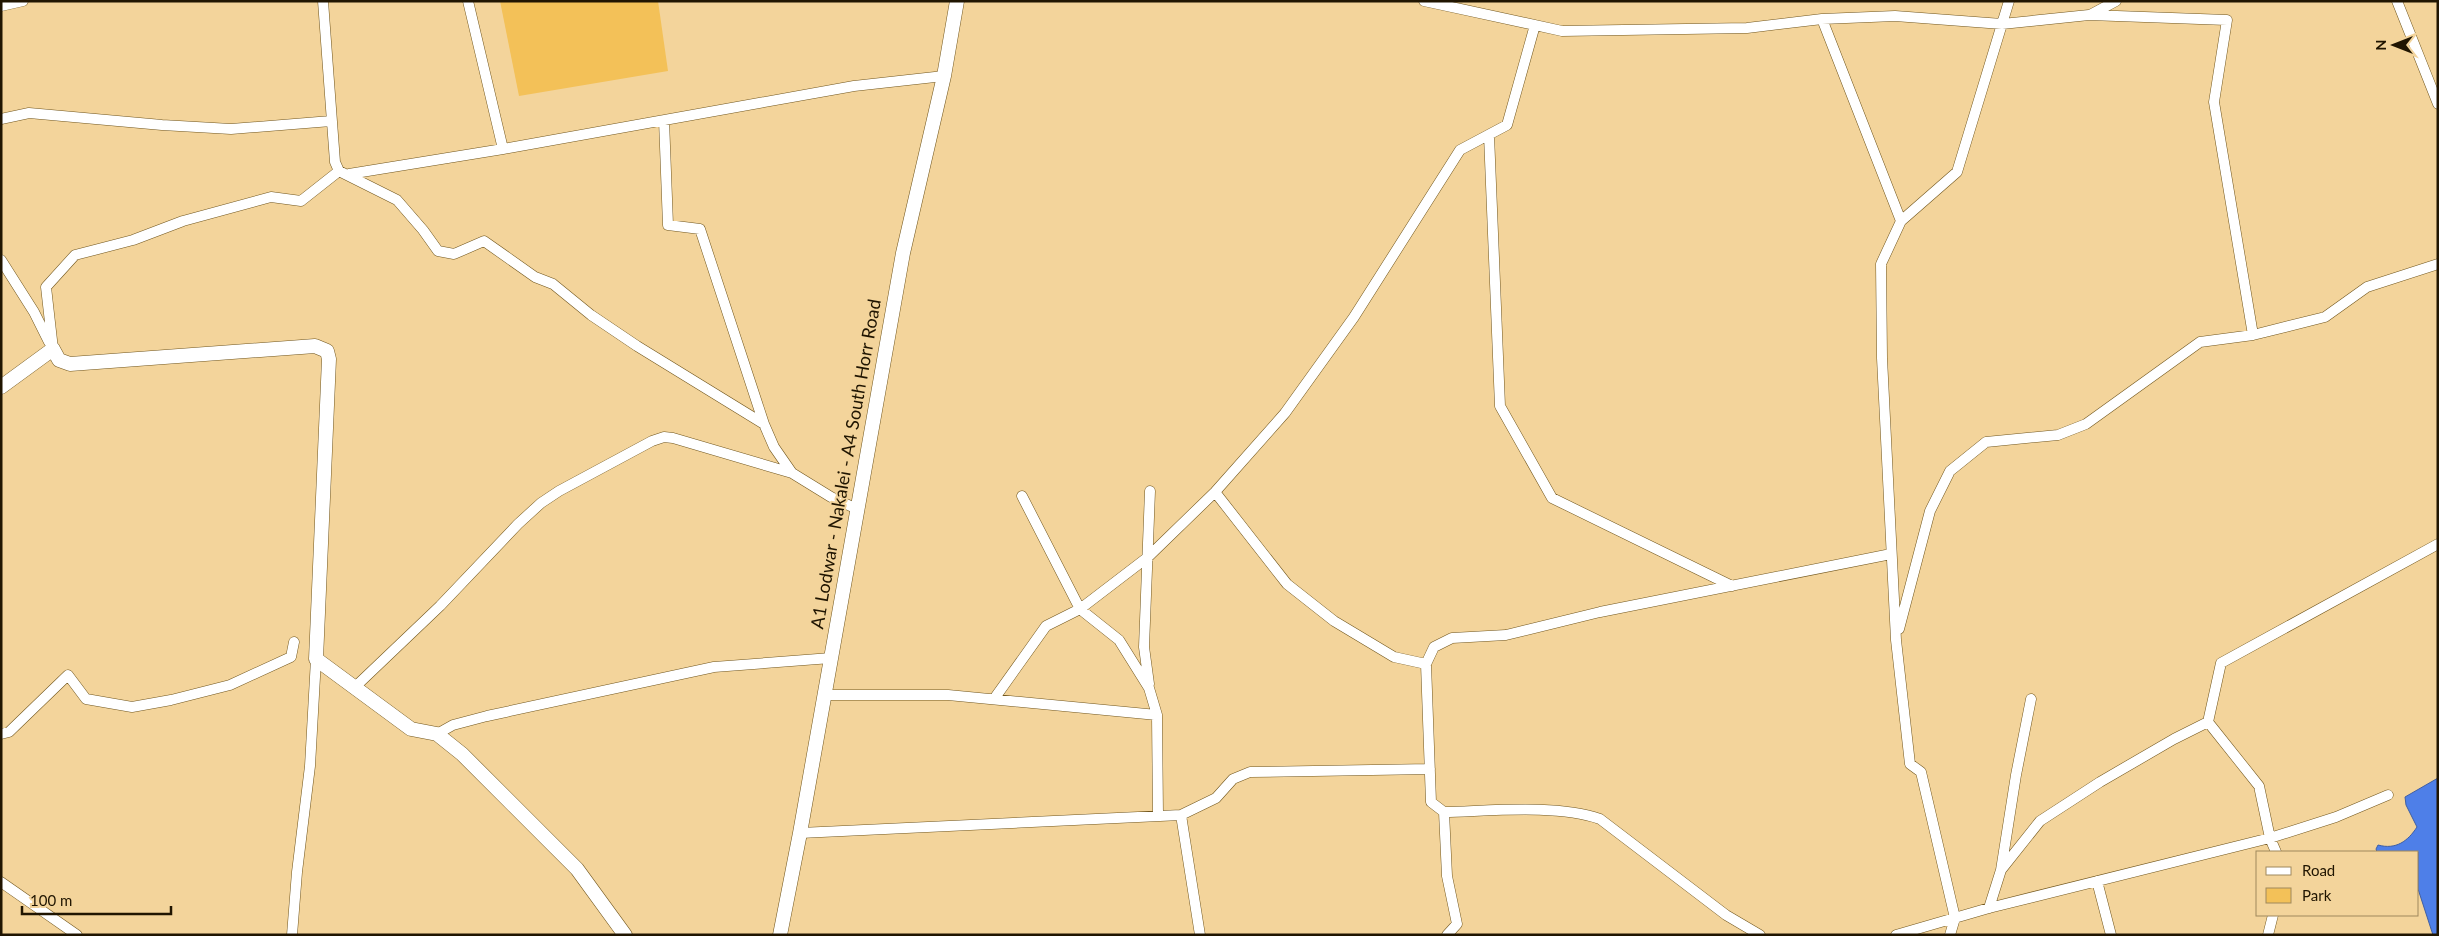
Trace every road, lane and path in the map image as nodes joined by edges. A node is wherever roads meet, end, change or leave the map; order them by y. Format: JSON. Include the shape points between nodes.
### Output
{"nodes":[{"id":1,"x":23,"y":1,"type":"edge"},
{"id":2,"x":323,"y":1,"type":"edge"},
{"id":3,"x":468,"y":1,"type":"edge"},
{"id":4,"x":957,"y":1,"type":"edge"},
{"id":5,"x":1424,"y":1,"type":"edge"},
{"id":6,"x":2009,"y":1,"type":"edge"},
{"id":7,"x":2116,"y":1,"type":"edge"},
{"id":8,"x":2397,"y":1,"type":"edge"},
{"id":9,"x":1,"y":6,"type":"edge"},
{"id":10,"x":2089,"y":16,"type":"junction"},
{"id":11,"x":1822,"y":19,"type":"junction"},
{"id":12,"x":2002,"y":24,"type":"junction"},
{"id":13,"x":1535,"y":25,"type":"junction"},
{"id":14,"x":944,"y":76,"type":"junction"},
{"id":15,"x":2438,"y":104,"type":"edge"},
{"id":16,"x":1,"y":119,"type":"edge"},
{"id":17,"x":664,"y":120,"type":"junction"},
{"id":18,"x":331,"y":121,"type":"junction"},
{"id":19,"x":1489,"y":134,"type":"junction"},
{"id":20,"x":502,"y":149,"type":"junction"},
{"id":21,"x":342,"y":172,"type":"junction"},
{"id":22,"x":1901,"y":221,"type":"junction"},
{"id":23,"x":1,"y":260,"type":"edge"},
{"id":24,"x":2438,"y":264,"type":"edge"},
{"id":25,"x":2253,"y":335,"type":"junction"},
{"id":26,"x":53,"y":350,"type":"junction"},
{"id":27,"x":1,"y":387,"type":"edge"},
{"id":28,"x":764,"y":424,"type":"junction"},
{"id":29,"x":792,"y":473,"type":"junction"},
{"id":30,"x":1150,"y":491,"type":"dead end"},
{"id":31,"x":1215,"y":492,"type":"junction"},
{"id":32,"x":1022,"y":496,"type":"dead end"},
{"id":33,"x":857,"y":509,"type":"junction"},
{"id":34,"x":2438,"y":544,"type":"edge"},
{"id":35,"x":1891,"y":554,"type":"junction"},
{"id":36,"x":1148,"y":558,"type":"junction"},
{"id":37,"x":1732,"y":586,"type":"junction"},
{"id":38,"x":1080,"y":609,"type":"junction"},
{"id":39,"x":1896,"y":640,"type":"junction"},
{"id":40,"x":294,"y":642,"type":"dead end"},
{"id":41,"x":831,"y":658,"type":"junction"},
{"id":42,"x":316,"y":659,"type":"junction"},
{"id":43,"x":1426,"y":664,"type":"junction"},
{"id":44,"x":355,"y":688,"type":"junction"},
{"id":45,"x":1149,"y":688,"type":"junction"},
{"id":46,"x":824,"y":695,"type":"junction"},
{"id":47,"x":994,"y":699,"type":"junction"},
{"id":48,"x":2031,"y":699,"type":"dead end"},
{"id":49,"x":1157,"y":714,"type":"junction"},
{"id":50,"x":2208,"y":722,"type":"junction"},
{"id":51,"x":1,"y":734,"type":"edge"},
{"id":52,"x":437,"y":734,"type":"junction"},
{"id":53,"x":1430,"y":769,"type":"junction"},
{"id":54,"x":2388,"y":795,"type":"dead end"},
{"id":55,"x":1444,"y":812,"type":"junction"},
{"id":56,"x":1181,"y":814,"type":"junction"},
{"id":57,"x":1158,"y":816,"type":"junction"},
{"id":58,"x":800,"y":834,"type":"junction"},
{"id":59,"x":2270,"y":838,"type":"junction"},
{"id":60,"x":2276,"y":851,"type":"edge"},
{"id":61,"x":2001,"y":870,"type":"junction"},
{"id":62,"x":2097,"y":880,"type":"junction"},
{"id":63,"x":1,"y":882,"type":"edge"},
{"id":64,"x":1989,"y":908,"type":"junction"},
{"id":65,"x":2273,"y":916,"type":"edge"},
{"id":66,"x":1954,"y":918,"type":"junction"},
{"id":67,"x":77,"y":935,"type":"edge"},
{"id":68,"x":292,"y":935,"type":"edge"},
{"id":69,"x":625,"y":935,"type":"edge"},
{"id":70,"x":780,"y":935,"type":"edge"},
{"id":71,"x":1200,"y":935,"type":"edge"},
{"id":72,"x":1447,"y":935,"type":"edge"},
{"id":73,"x":1760,"y":935,"type":"edge"},
{"id":74,"x":1896,"y":935,"type":"edge"},
{"id":75,"x":1950,"y":935,"type":"edge"},
{"id":76,"x":2111,"y":935,"type":"edge"},
{"id":77,"x":2268,"y":935,"type":"edge"}],
"edges":[{"from":1,"to":9,"type":"street"},
{"from":2,"to":18,"type":"street"},
{"from":3,"to":20,"type":"street"},
{"from":4,"to":14,"type":"street","name":"A1 Lodwar - Nakalei - A4 South Horr Road"},
{"from":5,"to":13,"type":"street"},
{"from":6,"to":12,"type":"street"},
{"from":7,"to":10,"type":"street"},
{"from":8,"to":15,"type":"street"},
{"from":10,"to":12,"type":"street"},
{"from":10,"to":25,"type":"street","via":[[2227,20],[2214,102]]},
{"from":11,"to":12,"type":"street","via":[[1895,16]]},
{"from":11,"to":13,"type":"street","via":[[1747,28],[1562,31]]},
{"from":11,"to":22,"type":"street"},
{"from":12,"to":22,"type":"street","via":[[1957,172]]},
{"from":13,"to":19,"type":"street","via":[[1507,125]]},
{"from":14,"to":17,"type":"street","via":[[854,86]]},
{"from":14,"to":33,"type":"street","name":"A1 Lodwar - Nakalei - A4 South Horr Road","via":[[903,253]]},
{"from":16,"to":18,"type":"street","via":[[29,114],[231,129]]},
{"from":17,"to":20,"type":"street"},
{"from":17,"to":28,"type":"street","via":[[668,225],[700,229]]},
{"from":18,"to":21,"type":"street","via":[[335,162]]},
{"from":19,"to":31,"type":"street","via":[[1460,150],[1354,317],[1284,413]]},
{"from":19,"to":37,"type":"street","via":[[1500,406],[1552,498]]},
{"from":20,"to":21,"type":"street","via":[[354,174]]},
{"from":21,"to":26,"type":"street","via":[[300,201],[271,197],[75,255],[46,287]]},
{"from":21,"to":28,"type":"street","via":[[397,200],[438,251],[454,254],[484,241],[535,277],[553,284],[630,341]]},
{"from":22,"to":35,"type":"street","via":[[1881,264]]},
{"from":23,"to":26,"type":"street","via":[[34,312]]},
{"from":24,"to":25,"type":"street","via":[[2367,287],[2325,317]]},
{"from":25,"to":39,"type":"street","via":[[2200,342],[2086,424],[2058,434],[1986,442],[1950,471],[1930,511]]},
{"from":26,"to":27,"type":"street"},
{"from":26,"to":42,"type":"street","via":[[59,360],[70,364],[315,346],[327,351]]},
{"from":28,"to":29,"type":"street","via":[[774,447]]},
{"from":29,"to":33,"type":"street"},
{"from":29,"to":44,"type":"street","via":[[673,438],[652,441],[541,502]]},
{"from":30,"to":36,"type":"street"},
{"from":31,"to":36,"type":"street"},
{"from":31,"to":43,"type":"street","via":[[1287,584],[1334,622],[1394,657]]},
{"from":32,"to":38,"type":"street"},
{"from":33,"to":41,"type":"street","name":"A1 Lodwar - Nakalei - A4 South Horr Road"},
{"from":34,"to":50,"type":"street","via":[[2222,664]]},
{"from":35,"to":37,"type":"street"},
{"from":35,"to":39,"type":"street"},
{"from":36,"to":38,"type":"street"},
{"from":36,"to":45,"type":"street","via":[[1144,647]]},
{"from":37,"to":43,"type":"street","via":[[1600,612],[1506,635],[1452,638],[1434,647]]},
{"from":38,"to":45,"type":"street","via":[[1119,640]]},
{"from":38,"to":47,"type":"street","via":[[1046,626]]},
{"from":39,"to":66,"type":"street","via":[[1910,764],[1921,772]]},
{"from":40,"to":51,"type":"street","via":[[291,657],[230,686],[132,707],[86,699],[68,675],[9,732]]},
{"from":41,"to":46,"type":"street","name":"A1 Lodwar - Nakalei - A4 South Horr Road"},
{"from":41,"to":52,"type":"street","via":[[714,667],[487,716],[453,725]]},
{"from":42,"to":44,"type":"street"},
{"from":42,"to":68,"type":"street","via":[[310,766]]},
{"from":43,"to":53,"type":"street"},
{"from":44,"to":52,"type":"street","via":[[411,729]]},
{"from":45,"to":49,"type":"street"},
{"from":46,"to":47,"type":"street","via":[[948,695]]},
{"from":46,"to":58,"type":"street","name":"A1 Lodwar - Nakalei - A4 South Horr Road"},
{"from":47,"to":49,"type":"street"},
{"from":48,"to":61,"type":"street"},
{"from":49,"to":57,"type":"street"},
{"from":50,"to":59,"type":"street","via":[[2259,786]]},
{"from":50,"to":61,"type":"street","via":[[2108,777],[2040,821]]},
{"from":52,"to":69,"type":"street","via":[[462,754],[577,869]]},
{"from":53,"to":55,"type":"street","via":[[1431,802]]},
{"from":53,"to":56,"type":"street","via":[[1250,772],[1233,779],[1216,798]]},
{"from":54,"to":59,"type":"street","via":[[2336,817]]},
{"from":55,"to":72,"type":"street","via":[[1446,876],[1457,924]]},
{"from":55,"to":73,"type":"street","via":[[1562,811],[1584,813],[1600,819],[1726,915]]},
{"from":56,"to":57,"type":"street"},
{"from":56,"to":71,"type":"street"},
{"from":57,"to":58,"type":"street"},
{"from":58,"to":70,"type":"street","name":"A1 Lodwar - Nakalei - A4 South Horr Road"},
{"from":59,"to":60,"type":"street"},
{"from":59,"to":62,"type":"street"},
{"from":61,"to":64,"type":"street"},
{"from":62,"to":64,"type":"street"},
{"from":62,"to":76,"type":"street"},
{"from":63,"to":67,"type":"street"},
{"from":64,"to":66,"type":"street"},
{"from":65,"to":77,"type":"street"},
{"from":66,"to":74,"type":"street"},
{"from":66,"to":75,"type":"street"}]}
